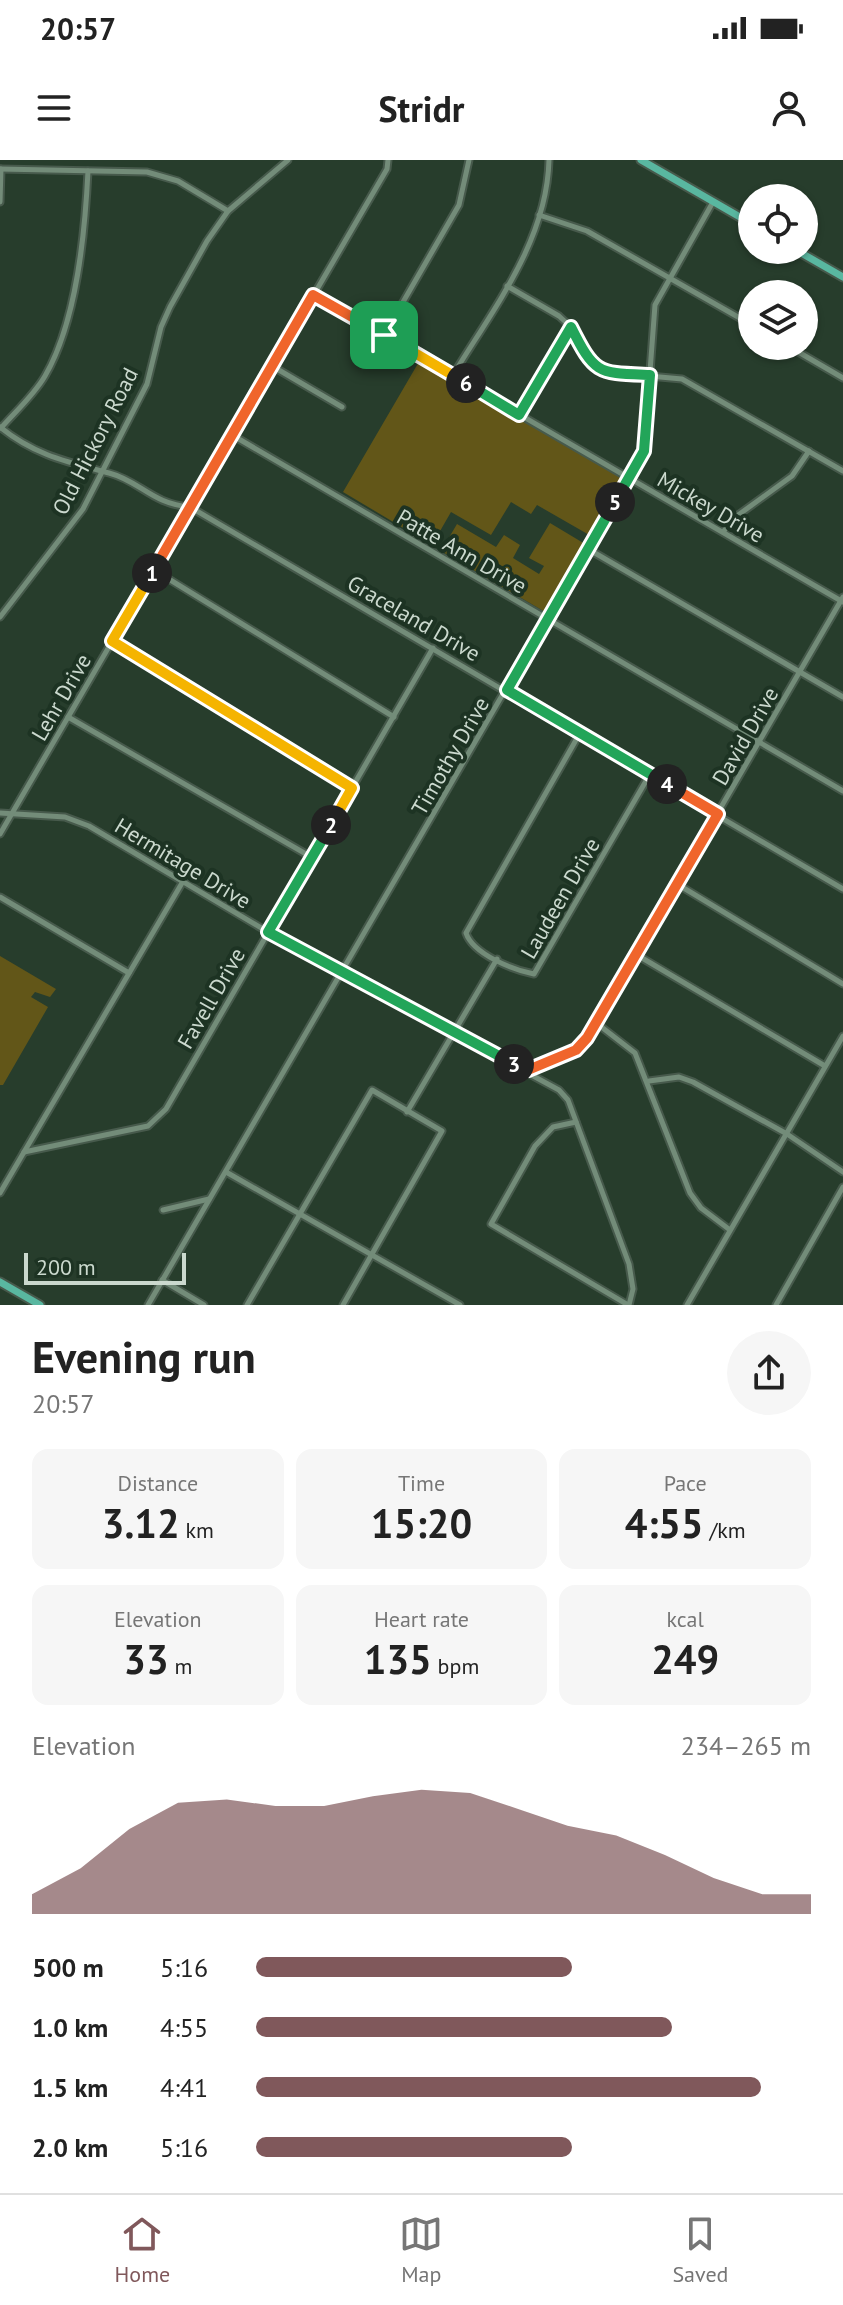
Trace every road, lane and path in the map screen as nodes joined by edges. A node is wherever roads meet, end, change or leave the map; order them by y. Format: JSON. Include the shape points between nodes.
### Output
{"nodes":[{"id":1,"x":288,"y":160,"type":"edge"},
{"id":2,"x":388,"y":160,"type":"edge"},
{"id":3,"x":469,"y":160,"type":"edge"},
{"id":4,"x":549,"y":160,"type":"edge"},
{"id":5,"x":641,"y":160,"type":"edge"},
{"id":6,"x":0,"y":169,"type":"edge"},
{"id":7,"x":88,"y":171,"type":"junction"},
{"id":8,"x":0,"y":202,"type":"edge"},
{"id":9,"x":713,"y":202,"type":"junction"},
{"id":10,"x":228,"y":211,"type":"junction"},
{"id":11,"x":539,"y":215,"type":"junction"},
{"id":12,"x":738,"y":216,"type":"edge"},
{"id":13,"x":818,"y":263,"type":"edge"},
{"id":14,"x":670,"y":276,"type":"junction"},
{"id":15,"x":843,"y":277,"type":"edge"},
{"id":16,"x":507,"y":286,"type":"junction"},
{"id":17,"x":313,"y":295,"type":"junction"},
{"id":18,"x":738,"y":317,"type":"edge"},
{"id":19,"x":571,"y":327,"type":"junction"},
{"id":20,"x":384,"y":335,"type":"junction"},
{"id":21,"x":812,"y":360,"type":"edge"},
{"id":22,"x":272,"y":366,"type":"junction"},
{"id":23,"x":453,"y":375,"type":"junction"},
{"id":24,"x":650,"y":375,"type":"junction"},
{"id":25,"x":843,"y":378,"type":"edge"},
{"id":26,"x":342,"y":407,"type":"dead end"},
{"id":27,"x":519,"y":415,"type":"junction"},
{"id":28,"x":0,"y":427,"type":"edge"},
{"id":29,"x":232,"y":435,"type":"junction"},
{"id":30,"x":809,"y":451,"type":"junction"},
{"id":31,"x":843,"y":471,"type":"edge"},
{"id":32,"x":100,"y":472,"type":"junction"},
{"id":33,"x":629,"y":478,"type":"junction"},
{"id":34,"x":190,"y":507,"type":"junction"},
{"id":35,"x":723,"y":532,"type":"junction"},
{"id":36,"x":588,"y":549,"type":"junction"},
{"id":37,"x":154,"y":570,"type":"junction"},
{"id":38,"x":842,"y":600,"type":"edge"},
{"id":39,"x":0,"y":617,"type":"edge"},
{"id":40,"x":548,"y":619,"type":"junction"},
{"id":41,"x":112,"y":641,"type":"junction"},
{"id":42,"x":433,"y":648,"type":"junction"},
{"id":43,"x":800,"y":672,"type":"junction"},
{"id":44,"x":507,"y":690,"type":"junction"},
{"id":45,"x":843,"y":697,"type":"edge"},
{"id":46,"x":68,"y":717,"type":"junction"},
{"id":47,"x":394,"y":717,"type":"junction"},
{"id":48,"x":580,"y":733,"type":"junction"},
{"id":49,"x":759,"y":743,"type":"junction"},
{"id":50,"x":650,"y":774,"type":"junction"},
{"id":51,"x":352,"y":788,"type":"junction"},
{"id":52,"x":843,"y":791,"type":"edge"},
{"id":53,"x":0,"y":813,"type":"edge"},
{"id":54,"x":718,"y":814,"type":"junction"},
{"id":55,"x":11,"y":816,"type":"junction"},
{"id":56,"x":0,"y":834,"type":"edge"},
{"id":57,"x":313,"y":858,"type":"junction"},
{"id":58,"x":182,"y":883,"type":"junction"},
{"id":59,"x":677,"y":884,"type":"junction"},
{"id":60,"x":843,"y":889,"type":"edge"},
{"id":61,"x":0,"y":897,"type":"edge"},
{"id":62,"x":268,"y":932,"type":"junction"},
{"id":63,"x":637,"y":955,"type":"junction"},
{"id":64,"x":497,"y":959,"type":"junction"},
{"id":65,"x":343,"y":972,"type":"junction"},
{"id":66,"x":129,"y":973,"type":"junction"},
{"id":67,"x":843,"y":984,"type":"edge"},
{"id":68,"x":595,"y":1022,"type":"junction"},
{"id":69,"x":453,"y":1034,"type":"junction"},
{"id":70,"x":843,"y":1036,"type":"edge"},
{"id":71,"x":825,"y":1066,"type":"junction"},
{"id":72,"x":528,"y":1070,"type":"junction"},
{"id":73,"x":649,"y":1081,"type":"junction"},
{"id":74,"x":407,"y":1112,"type":"junction"},
{"id":75,"x":576,"y":1122,"type":"junction"},
{"id":76,"x":787,"y":1134,"type":"junction"},
{"id":77,"x":24,"y":1152,"type":"junction"},
{"id":78,"x":226,"y":1172,"type":"junction"},
{"id":79,"x":843,"y":1172,"type":"edge"},
{"id":80,"x":843,"y":1187,"type":"edge"},
{"id":81,"x":0,"y":1193,"type":"edge"},
{"id":82,"x":210,"y":1199,"type":"junction"},
{"id":83,"x":163,"y":1210,"type":"dead end"},
{"id":84,"x":298,"y":1214,"type":"junction"},
{"id":85,"x":730,"y":1230,"type":"junction"},
{"id":86,"x":371,"y":1255,"type":"junction"},
{"id":87,"x":162,"y":1280,"type":"junction"},
{"id":88,"x":0,"y":1282,"type":"edge"},
{"id":89,"x":40,"y":1305,"type":"edge"},
{"id":90,"x":148,"y":1305,"type":"edge"},
{"id":91,"x":204,"y":1305,"type":"edge"},
{"id":92,"x":247,"y":1305,"type":"edge"},
{"id":93,"x":343,"y":1305,"type":"edge"},
{"id":94,"x":460,"y":1305,"type":"edge"},
{"id":95,"x":628,"y":1305,"type":"edge"},
{"id":96,"x":687,"y":1305,"type":"edge"},
{"id":97,"x":776,"y":1305,"type":"edge"}],
"edges":[{"from":1,"to":10,"type":"street","name":"Old Hickory Road"},
{"from":2,"to":17,"type":"street","name":"Lehr Drive"},
{"from":3,"to":20,"type":"street","via":[[459,205]]},
{"from":4,"to":11,"type":"street"},
{"from":5,"to":9,"type":"main road"},
{"from":6,"to":7,"type":"street"},
{"from":6,"to":8,"type":"street"},
{"from":7,"to":10,"type":"street","via":[[164,175]]},
{"from":7,"to":28,"type":"street","via":[[86,230],[75,291],[54,354],[45,375]]},
{"from":9,"to":12,"type":"main road"},
{"from":9,"to":14,"type":"street","name":"Timothy Drive"},
{"from":10,"to":32,"type":"street","name":"Old Hickory Road","via":[[170,307],[147,384]]},
{"from":11,"to":14,"type":"street","via":[[587,231]]},
{"from":11,"to":16,"type":"street","via":[[530,245]]},
{"from":13,"to":15,"type":"main road"},
{"from":14,"to":18,"type":"street"},
{"from":14,"to":24,"type":"street","name":"Timothy Drive","via":[[655,305]]},
{"from":16,"to":19,"type":"street"},
{"from":16,"to":23,"type":"street"},
{"from":17,"to":20,"type":"street","name":"Mickey Drive"},
{"from":17,"to":22,"type":"street","name":"Lehr Drive"},
{"from":19,"to":24,"type":"street","via":[[590,362],[605,372]]},
{"from":19,"to":27,"type":"street"},
{"from":20,"to":23,"type":"street","name":"Mickey Drive"},
{"from":21,"to":25,"type":"street"},
{"from":22,"to":26,"type":"street"},
{"from":22,"to":29,"type":"street","name":"Lehr Drive"},
{"from":23,"to":27,"type":"street","name":"Mickey Drive"},
{"from":24,"to":30,"type":"street","via":[[682,379]]},
{"from":24,"to":33,"type":"street","name":"Timothy Drive","via":[[644,451]]},
{"from":27,"to":33,"type":"street","name":"Mickey Drive"},
{"from":28,"to":32,"type":"street","name":"Graceland Drive","via":[[58,461]]},
{"from":29,"to":34,"type":"street","name":"Lehr Drive"},
{"from":29,"to":40,"type":"street","name":"Patte Ann Drive"},
{"from":30,"to":31,"type":"street"},
{"from":30,"to":35,"type":"street","via":[[792,476]]},
{"from":32,"to":34,"type":"street","name":"Graceland Drive","via":[[112,473],[167,505]]},
{"from":32,"to":39,"type":"street","name":"Old Hickory Road","via":[[83,509]]},
{"from":33,"to":35,"type":"street","name":"Mickey Drive"},
{"from":33,"to":36,"type":"street","name":"Timothy Drive"},
{"from":34,"to":37,"type":"street","name":"Lehr Drive"},
{"from":34,"to":42,"type":"street","name":"Graceland Drive"},
{"from":35,"to":38,"type":"street","name":"Mickey Drive"},
{"from":36,"to":40,"type":"street","name":"Timothy Drive"},
{"from":36,"to":43,"type":"street"},
{"from":37,"to":41,"type":"street","name":"Lehr Drive"},
{"from":37,"to":47,"type":"street"},
{"from":38,"to":43,"type":"street","name":"David Drive"},
{"from":40,"to":44,"type":"street","name":"Timothy Drive"},
{"from":40,"to":49,"type":"street","name":"Patte Ann Drive"},
{"from":41,"to":46,"type":"street","name":"Lehr Drive"},
{"from":41,"to":51,"type":"street"},
{"from":42,"to":44,"type":"street","name":"Graceland Drive"},
{"from":42,"to":47,"type":"street","name":"Favell Drive"},
{"from":43,"to":45,"type":"street"},
{"from":43,"to":49,"type":"street","name":"David Drive"},
{"from":44,"to":48,"type":"street","name":"Graceland Drive"},
{"from":44,"to":65,"type":"street","name":"Timothy Drive"},
{"from":46,"to":55,"type":"street","name":"Lehr Drive"},
{"from":46,"to":57,"type":"street"},
{"from":47,"to":51,"type":"street","name":"Favell Drive"},
{"from":48,"to":50,"type":"street","name":"Graceland Drive"},
{"from":48,"to":64,"type":"street","via":[[466,933],[469,942]]},
{"from":49,"to":52,"type":"street","name":"Patte Ann Drive"},
{"from":49,"to":54,"type":"street","name":"David Drive"},
{"from":50,"to":54,"type":"street","name":"Graceland Drive"},
{"from":50,"to":64,"type":"street","name":"Laudeen Drive","via":[[534,974]]},
{"from":51,"to":57,"type":"street","name":"Favell Drive"},
{"from":53,"to":55,"type":"street","name":"Hermitage Drive"},
{"from":54,"to":59,"type":"street","name":"David Drive"},
{"from":54,"to":60,"type":"street","name":"Graceland Drive"},
{"from":55,"to":56,"type":"street","name":"Lehr Drive"},
{"from":55,"to":58,"type":"street","name":"Hermitage Drive","via":[[65,817],[89,826]]},
{"from":57,"to":62,"type":"street","name":"Favell Drive"},
{"from":58,"to":62,"type":"street","name":"Hermitage Drive"},
{"from":58,"to":66,"type":"street"},
{"from":59,"to":63,"type":"street","name":"David Drive"},
{"from":59,"to":67,"type":"street"},
{"from":61,"to":66,"type":"street"},
{"from":62,"to":65,"type":"street","name":"Hermitage Drive"},
{"from":62,"to":77,"type":"street","name":"Favell Drive","via":[[166,1109],[148,1126]]},
{"from":63,"to":68,"type":"street","name":"David Drive"},
{"from":63,"to":71,"type":"street"},
{"from":64,"to":69,"type":"street","name":"Laudeen Drive"},
{"from":65,"to":69,"type":"street","name":"Hermitage Drive"},
{"from":65,"to":78,"type":"street","name":"Timothy Drive"},
{"from":66,"to":77,"type":"street"},
{"from":68,"to":72,"type":"street","name":"David Drive","via":[[576,1050]]},
{"from":68,"to":73,"type":"street","via":[[635,1053]]},
{"from":69,"to":72,"type":"street","name":"Hermitage Drive"},
{"from":69,"to":74,"type":"street","name":"Laudeen Drive"},
{"from":70,"to":71,"type":"street"},
{"from":71,"to":76,"type":"street"},
{"from":72,"to":75,"type":"street","name":"Hermitage Drive","via":[[559,1090]]},
{"from":73,"to":76,"type":"street","via":[[679,1077],[693,1082]]},
{"from":73,"to":85,"type":"street","via":[[690,1193]]},
{"from":74,"to":84,"type":"street","via":[[372,1090]]},
{"from":74,"to":86,"type":"street","via":[[442,1131]]},
{"from":75,"to":95,"type":"street","name":"Hermitage Drive","via":[[629,1264],[633,1289]]},
{"from":75,"to":95,"type":"street","via":[[553,1127],[535,1146],[491,1224]]},
{"from":76,"to":79,"type":"street"},
{"from":76,"to":85,"type":"street"},
{"from":77,"to":81,"type":"street"},
{"from":78,"to":82,"type":"street","name":"Timothy Drive"},
{"from":78,"to":84,"type":"street"},
{"from":80,"to":97,"type":"street"},
{"from":82,"to":83,"type":"street"},
{"from":82,"to":87,"type":"street","name":"Timothy Drive"},
{"from":84,"to":86,"type":"street"},
{"from":84,"to":92,"type":"street"},
{"from":85,"to":96,"type":"street"},
{"from":86,"to":93,"type":"street"},
{"from":86,"to":94,"type":"street"},
{"from":87,"to":90,"type":"street","name":"Timothy Drive"},
{"from":87,"to":91,"type":"street"},
{"from":88,"to":89,"type":"main road"}]}
